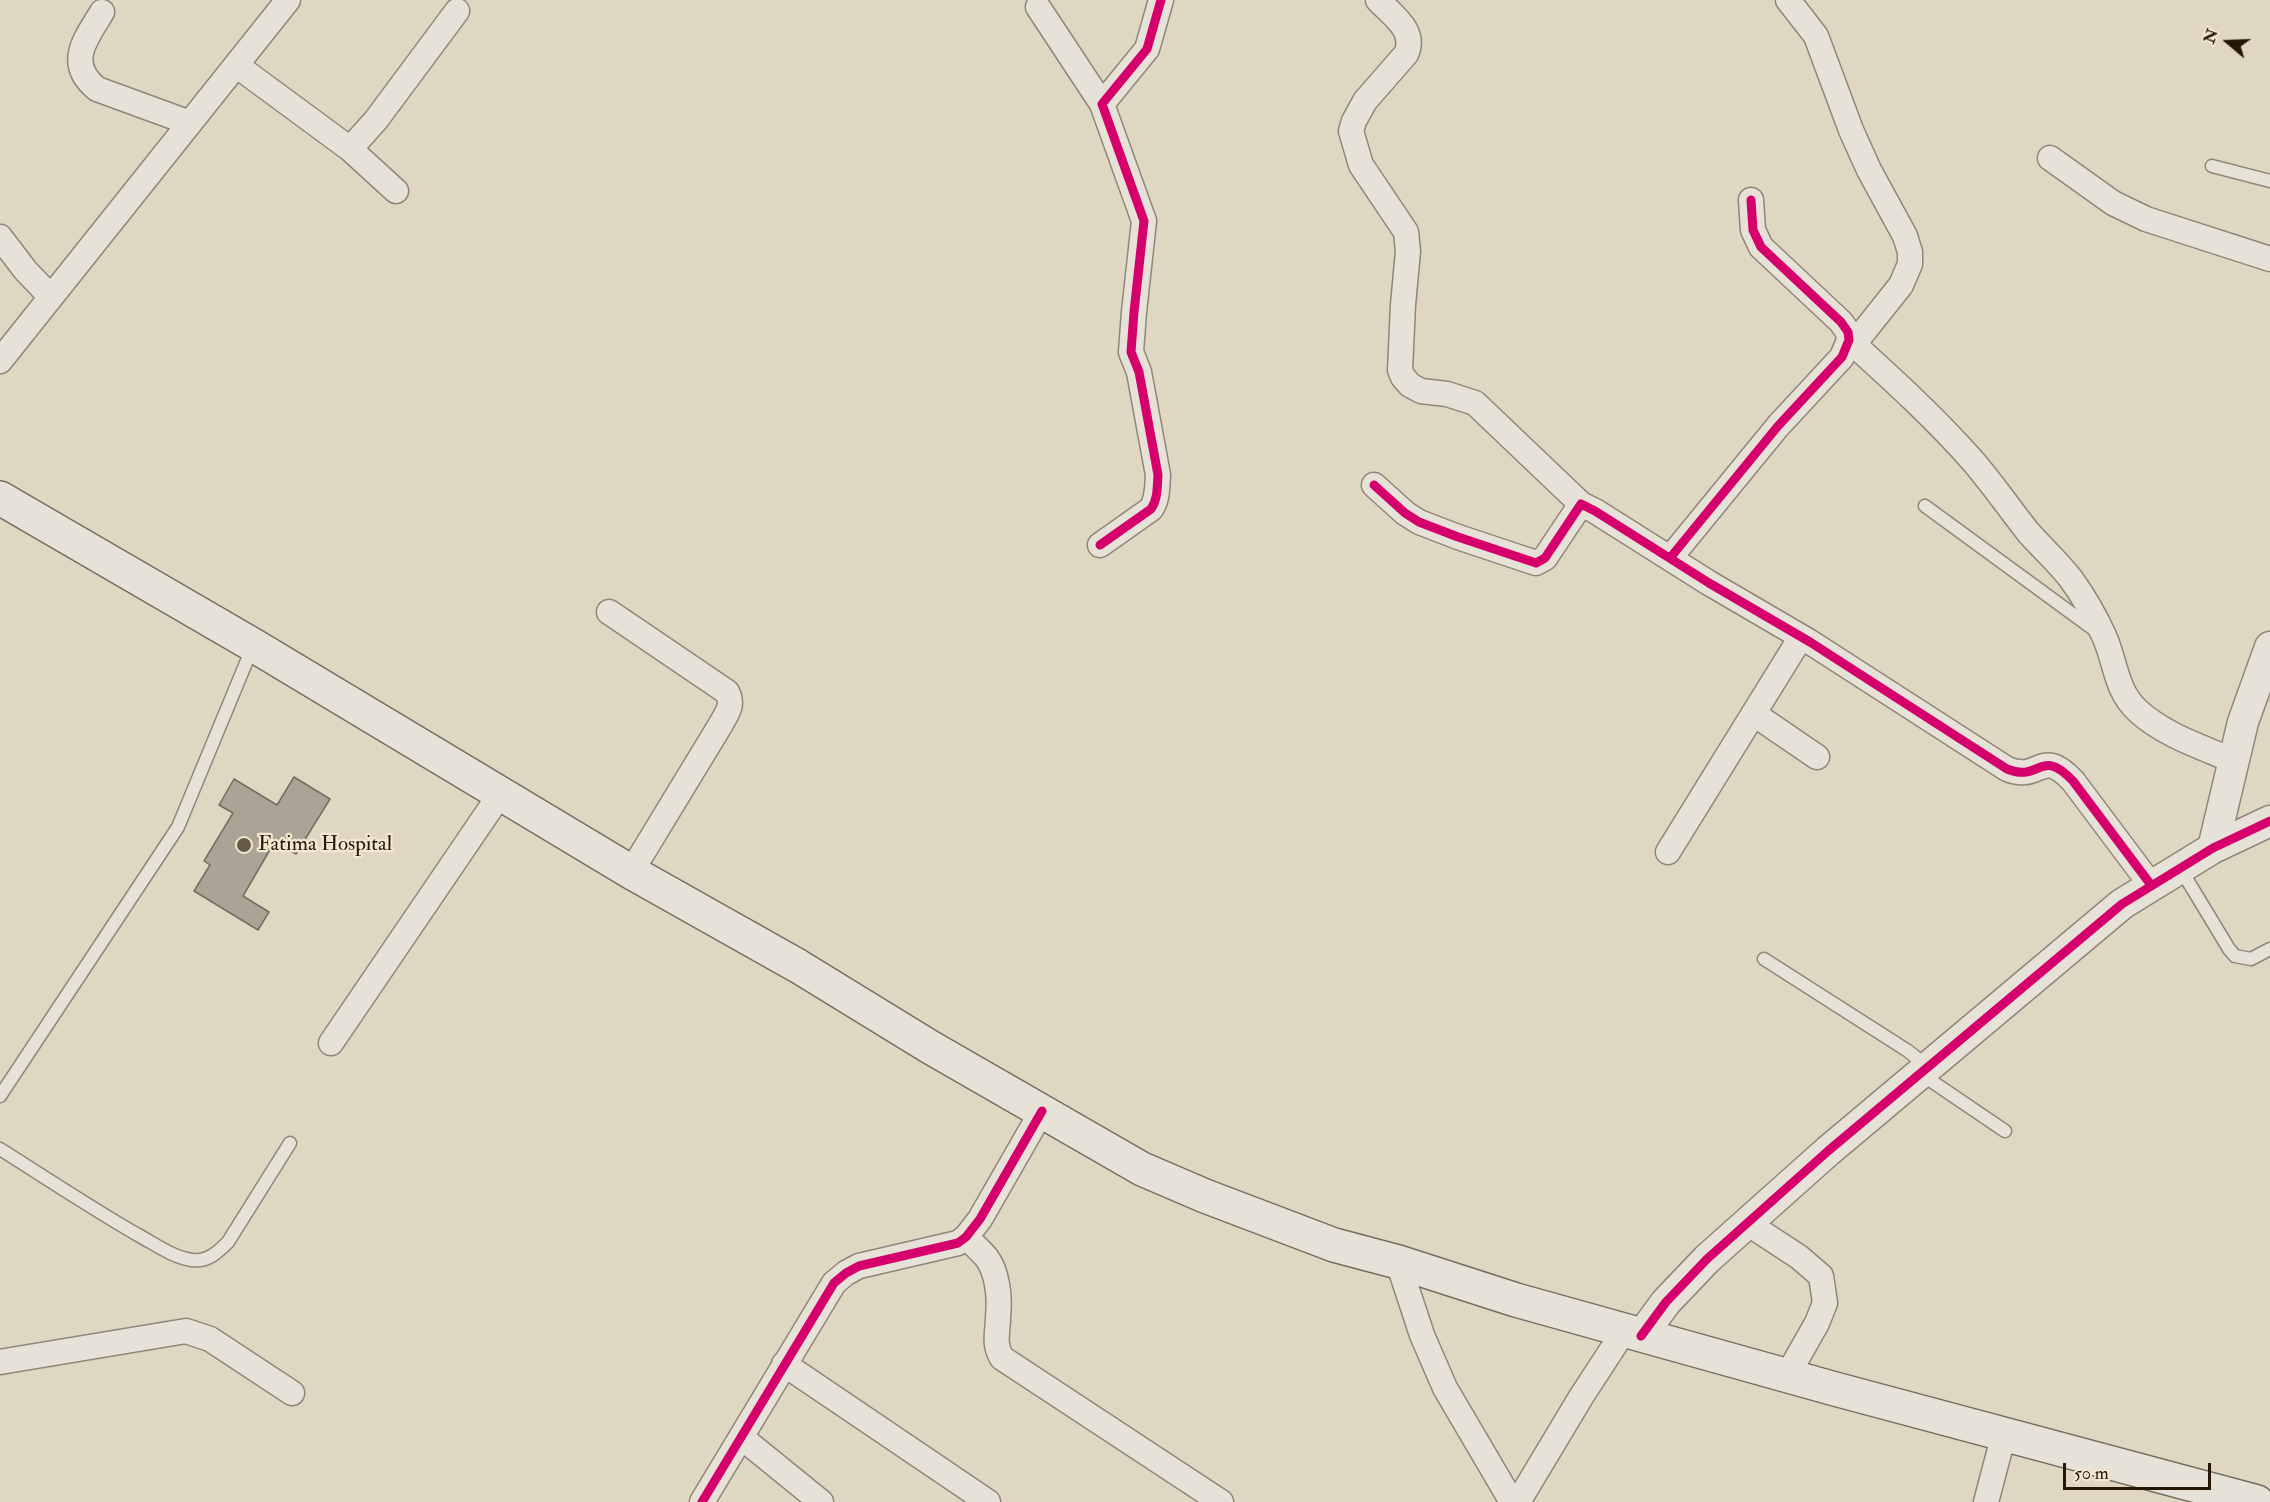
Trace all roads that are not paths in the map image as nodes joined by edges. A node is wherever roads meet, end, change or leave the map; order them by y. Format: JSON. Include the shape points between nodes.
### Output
{"nodes":[{"id":1,"x":288,"y":0,"type":"edge"},
{"id":2,"x":1161,"y":0,"type":"edge"},
{"id":3,"x":1378,"y":0,"type":"edge"},
{"id":4,"x":1788,"y":0,"type":"edge"},
{"id":5,"x":1038,"y":7,"type":"dead end"},
{"id":6,"x":457,"y":11,"type":"dead end"},
{"id":7,"x":102,"y":12,"type":"dead end"},
{"id":8,"x":236,"y":65,"type":"junction"},
{"id":9,"x":1102,"y":104,"type":"junction"},
{"id":10,"x":190,"y":123,"type":"junction"},
{"id":11,"x":350,"y":149,"type":"junction"},
{"id":12,"x":2050,"y":158,"type":"dead end"},
{"id":13,"x":2212,"y":166,"type":"dead end"},
{"id":14,"x":2270,"y":181,"type":"edge"},
{"id":15,"x":396,"y":191,"type":"dead end"},
{"id":16,"x":1751,"y":200,"type":"dead end"},
{"id":17,"x":0,"y":237,"type":"edge"},
{"id":18,"x":2270,"y":259,"type":"edge"},
{"id":19,"x":51,"y":297,"type":"junction"},
{"id":20,"x":1851,"y":342,"type":"junction"},
{"id":21,"x":0,"y":361,"type":"edge"},
{"id":22,"x":1374,"y":485,"type":"dead end"},
{"id":23,"x":0,"y":498,"type":"edge"},
{"id":24,"x":1581,"y":504,"type":"junction"},
{"id":25,"x":1925,"y":506,"type":"dead end"},
{"id":26,"x":1100,"y":545,"type":"dead end"},
{"id":27,"x":1670,"y":558,"type":"junction"},
{"id":28,"x":609,"y":612,"type":"dead end"},
{"id":29,"x":1801,"y":637,"type":"junction"},
{"id":30,"x":2105,"y":638,"type":"junction"},
{"id":31,"x":253,"y":645,"type":"junction"},
{"id":32,"x":2270,"y":647,"type":"edge"},
{"id":33,"x":1754,"y":714,"type":"junction"},
{"id":34,"x":1817,"y":757,"type":"dead end"},
{"id":35,"x":2234,"y":761,"type":"junction"},
{"id":36,"x":501,"y":793,"type":"junction"},
{"id":37,"x":2270,"y":821,"type":"edge"},
{"id":38,"x":2213,"y":848,"type":"junction"},
{"id":39,"x":1668,"y":852,"type":"dead end"},
{"id":40,"x":2180,"y":868,"type":"junction"},
{"id":41,"x":631,"y":872,"type":"junction"},
{"id":42,"x":2151,"y":885,"type":"junction"},
{"id":43,"x":2270,"y":949,"type":"edge"},
{"id":44,"x":1764,"y":959,"type":"dead end"},
{"id":45,"x":331,"y":1043,"type":"dead end"},
{"id":46,"x":1924,"y":1070,"type":"junction"},
{"id":47,"x":0,"y":1096,"type":"edge"},
{"id":48,"x":1042,"y":1111,"type":"junction"},
{"id":49,"x":2005,"y":1131,"type":"dead end"},
{"id":50,"x":290,"y":1143,"type":"dead end"},
{"id":51,"x":0,"y":1149,"type":"edge"},
{"id":52,"x":1747,"y":1223,"type":"junction"},
{"id":53,"x":966,"y":1237,"type":"junction"},
{"id":54,"x":1398,"y":1262,"type":"junction"},
{"id":55,"x":1633,"y":1334,"type":"junction"},
{"id":56,"x":0,"y":1362,"type":"edge"},
{"id":57,"x":784,"y":1364,"type":"junction"},
{"id":58,"x":1787,"y":1376,"type":"junction"},
{"id":59,"x":292,"y":1393,"type":"dead end"},
{"id":60,"x":2004,"y":1434,"type":"junction"},
{"id":61,"x":741,"y":1437,"type":"junction"},
{"id":62,"x":702,"y":1502,"type":"edge"},
{"id":63,"x":821,"y":1502,"type":"edge"},
{"id":64,"x":988,"y":1502,"type":"edge"},
{"id":65,"x":1221,"y":1502,"type":"edge"},
{"id":66,"x":1512,"y":1502,"type":"edge"},
{"id":67,"x":1518,"y":1502,"type":"edge"},
{"id":68,"x":1986,"y":1502,"type":"edge"},
{"id":69,"x":2257,"y":1502,"type":"edge"}],
"edges":[{"from":1,"to":8,"type":"street"},
{"from":2,"to":9,"type":"street","via":[[1147,49]]},
{"from":3,"to":24,"type":"street","via":[[1407,31],[1410,46],[1365,101],[1352,131],[1361,165],[1406,232],[1400,370],[1410,385],[1421,391],[1475,403]]},
{"from":4,"to":20,"type":"street","via":[[1816,36],[1851,130],[1910,252],[1910,264],[1900,285]]},
{"from":5,"to":9,"type":"street"},
{"from":6,"to":11,"type":"street"},
{"from":7,"to":10,"type":"street","via":[[81,47],[82,71],[87,81],[97,89]]},
{"from":8,"to":10,"type":"street"},
{"from":8,"to":11,"type":"street"},
{"from":9,"to":26,"type":"street","via":[[1144,221],[1131,352],[1139,372],[1158,475],[1151,509]]},
{"from":10,"to":19,"type":"street"},
{"from":11,"to":15,"type":"street"},
{"from":12,"to":18,"type":"street","via":[[2113,203],[2146,219]]},
{"from":13,"to":14,"type":"lane"},
{"from":16,"to":20,"type":"street","via":[[1753,230],[1761,247],[1841,322]]},
{"from":17,"to":19,"type":"street"},
{"from":19,"to":21,"type":"street"},
{"from":20,"to":27,"type":"street"},
{"from":20,"to":30,"type":"street","via":[[1895,380],[1974,462],[2071,579]]},
{"from":22,"to":24,"type":"street","via":[[1419,522],[1536,563],[1545,558]]},
{"from":23,"to":31,"type":"main road"},
{"from":24,"to":27,"type":"street"},
{"from":25,"to":30,"type":"lane"},
{"from":27,"to":29,"type":"street"},
{"from":28,"to":41,"type":"street","via":[[727,692],[731,699],[721,724]]},
{"from":29,"to":33,"type":"street"},
{"from":29,"to":42,"type":"street","via":[[2007,769],[2018,774],[2046,765],[2061,769]]},
{"from":30,"to":35,"type":"street","via":[[2118,683],[2139,712],[2178,737]]},
{"from":31,"to":36,"type":"main road"},
{"from":31,"to":47,"type":"lane","via":[[178,827]]},
{"from":32,"to":35,"type":"street","via":[[2243,722]]},
{"from":33,"to":34,"type":"street"},
{"from":33,"to":39,"type":"street"},
{"from":35,"to":38,"type":"street"},
{"from":36,"to":41,"type":"main road"},
{"from":36,"to":45,"type":"street"},
{"from":37,"to":38,"type":"street"},
{"from":38,"to":40,"type":"street"},
{"from":40,"to":42,"type":"street"},
{"from":40,"to":43,"type":"lane","via":[[2235,956],[2251,959]]},
{"from":41,"to":48,"type":"main road"},
{"from":42,"to":46,"type":"street","via":[[2122,904]]},
{"from":44,"to":46,"type":"lane","via":[[1908,1052]]},
{"from":46,"to":49,"type":"lane"},
{"from":46,"to":52,"type":"street"},
{"from":48,"to":53,"type":"street","via":[[980,1220]]},
{"from":48,"to":54,"type":"main road","via":[[1142,1168],[1205,1196],[1334,1245]]},
{"from":50,"to":51,"type":"lane","via":[[228,1242],[204,1260],[171,1253]]},
{"from":52,"to":55,"type":"street"},
{"from":52,"to":58,"type":"street","via":[[1821,1275],[1824,1303]]},
{"from":53,"to":57,"type":"street","via":[[958,1243],[859,1266],[846,1273],[829,1290]]},
{"from":53,"to":65,"type":"street","via":[[987,1258],[994,1274],[999,1315],[996,1342],[1002,1358]]},
{"from":54,"to":55,"type":"main road"},
{"from":54,"to":66,"type":"street","via":[[1444,1388]]},
{"from":55,"to":58,"type":"main road"},
{"from":55,"to":67,"type":"street","via":[[1581,1397]]},
{"from":56,"to":59,"type":"street","via":[[186,1331],[210,1339]]},
{"from":57,"to":61,"type":"street"},
{"from":57,"to":64,"type":"street"},
{"from":58,"to":60,"type":"main road"},
{"from":60,"to":68,"type":"street"},
{"from":60,"to":69,"type":"main road"},
{"from":61,"to":62,"type":"street"},
{"from":61,"to":63,"type":"street"}]}
